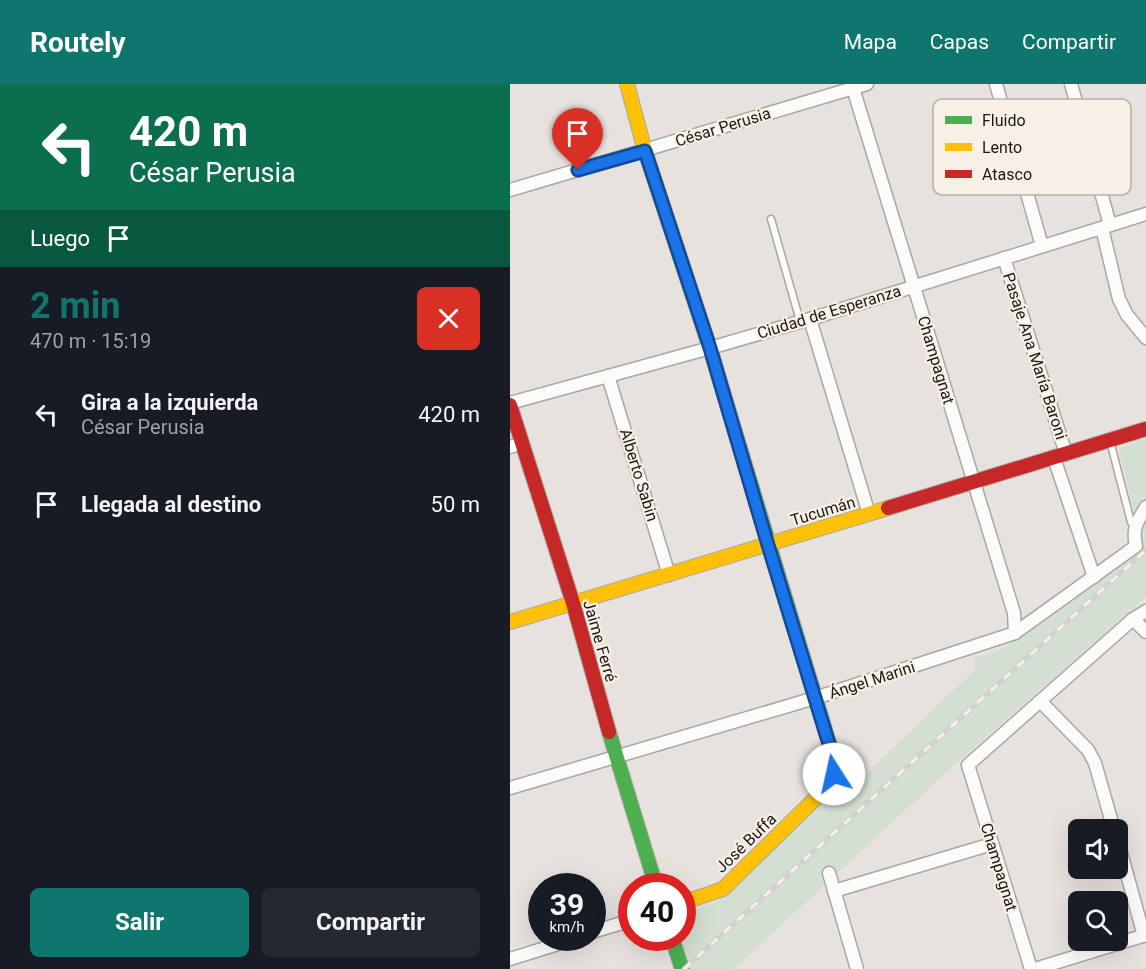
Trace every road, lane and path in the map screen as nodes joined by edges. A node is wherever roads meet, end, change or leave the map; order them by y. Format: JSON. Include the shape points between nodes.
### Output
{"nodes":[{"id":1,"x":627,"y":84,"type":"edge"},
{"id":2,"x":816,"y":84,"type":"edge"},
{"id":3,"x":866,"y":84,"type":"edge"},
{"id":4,"x":996,"y":84,"type":"edge"},
{"id":5,"x":1071,"y":84,"type":"edge"},
{"id":6,"x":853,"y":88,"type":"junction"},
{"id":7,"x":820,"y":98,"type":"junction"},
{"id":8,"x":1000,"y":99,"type":"edge"},
{"id":9,"x":1075,"y":99,"type":"edge"},
{"id":10,"x":645,"y":151,"type":"junction"},
{"id":11,"x":510,"y":190,"type":"edge"},
{"id":12,"x":1028,"y":195,"type":"edge"},
{"id":13,"x":1098,"y":195,"type":"edge"},
{"id":14,"x":1146,"y":214,"type":"edge"},
{"id":15,"x":771,"y":219,"type":"dead end"},
{"id":16,"x":1106,"y":226,"type":"junction"},
{"id":17,"x":1042,"y":246,"type":"junction"},
{"id":18,"x":1004,"y":258,"type":"junction"},
{"id":19,"x":914,"y":286,"type":"junction"},
{"id":20,"x":805,"y":320,"type":"junction"},
{"id":21,"x":1146,"y":338,"type":"edge"},
{"id":22,"x":710,"y":348,"type":"junction"},
{"id":23,"x":608,"y":376,"type":"junction"},
{"id":24,"x":510,"y":404,"type":"edge"},
{"id":25,"x":1146,"y":429,"type":"edge"},
{"id":26,"x":1110,"y":441,"type":"junction"},
{"id":27,"x":516,"y":445,"type":"edge"},
{"id":28,"x":1060,"y":456,"type":"junction"},
{"id":29,"x":974,"y":482,"type":"junction"},
{"id":30,"x":1146,"y":507,"type":"edge"},
{"id":31,"x":869,"y":514,"type":"junction"},
{"id":32,"x":1135,"y":530,"type":"junction"},
{"id":33,"x":768,"y":545,"type":"junction"},
{"id":34,"x":669,"y":575,"type":"junction"},
{"id":35,"x":1094,"y":577,"type":"junction"},
{"id":36,"x":573,"y":603,"type":"junction"},
{"id":37,"x":1146,"y":611,"type":"edge"},
{"id":38,"x":1134,"y":619,"type":"junction"},
{"id":39,"x":510,"y":622,"type":"edge"},
{"id":40,"x":1146,"y":632,"type":"edge"},
{"id":41,"x":1014,"y":633,"type":"junction"},
{"id":42,"x":814,"y":698,"type":"junction"},
{"id":43,"x":1040,"y":700,"type":"junction"},
{"id":44,"x":616,"y":756,"type":"junction"},
{"id":45,"x":510,"y":788,"type":"edge"},
{"id":46,"x":1111,"y":819,"type":"edge"},
{"id":47,"x":992,"y":844,"type":"junction"},
{"id":48,"x":652,"y":873,"type":"edge"},
{"id":49,"x":829,"y":873,"type":"dead end"},
{"id":50,"x":1128,"y":876,"type":"edge"},
{"id":51,"x":834,"y":891,"type":"junction"},
{"id":52,"x":696,"y":898,"type":"edge"},
{"id":53,"x":1145,"y":935,"type":"edge"},
{"id":54,"x":539,"y":951,"type":"edge"},
{"id":55,"x":676,"y":951,"type":"edge"},
{"id":56,"x":510,"y":961,"type":"edge"},
{"id":57,"x":512,"y":969,"type":"edge"},
{"id":58,"x":682,"y":969,"type":"edge"},
{"id":59,"x":856,"y":969,"type":"edge"},
{"id":60,"x":1033,"y":969,"type":"edge"}],
"edges":[{"from":1,"to":10,"type":"street"},
{"from":2,"to":7,"type":"street"},
{"from":3,"to":6,"type":"street","name":"César Perusia"},
{"from":4,"to":8,"type":"street"},
{"from":5,"to":9,"type":"street"},
{"from":6,"to":7,"type":"street","name":"César Perusia"},
{"from":6,"to":19,"type":"street","name":"Champagnat"},
{"from":7,"to":10,"type":"street","name":"César Perusia"},
{"from":10,"to":11,"type":"street","name":"César Perusia"},
{"from":10,"to":22,"type":"street"},
{"from":12,"to":17,"type":"street"},
{"from":13,"to":16,"type":"street"},
{"from":14,"to":16,"type":"street","name":"Ciudad de Esperanza"},
{"from":15,"to":20,"type":"lane"},
{"from":16,"to":17,"type":"street","name":"Ciudad de Esperanza"},
{"from":16,"to":21,"type":"street","via":[[1119,299]]},
{"from":17,"to":18,"type":"street","name":"Ciudad de Esperanza"},
{"from":18,"to":19,"type":"street","name":"Ciudad de Esperanza"},
{"from":18,"to":28,"type":"street","name":"Pasaje Ana María Baroni"},
{"from":19,"to":20,"type":"street","name":"Ciudad de Esperanza"},
{"from":19,"to":29,"type":"street","name":"Champagnat"},
{"from":20,"to":22,"type":"street","name":"Ciudad de Esperanza"},
{"from":20,"to":31,"type":"street"},
{"from":22,"to":23,"type":"street","name":"Ciudad de Esperanza"},
{"from":22,"to":33,"type":"street"},
{"from":23,"to":24,"type":"street","name":"Ciudad de Esperanza"},
{"from":23,"to":34,"type":"street","name":"Alberto Sabin"},
{"from":24,"to":27,"type":"street","name":"Jaime Ferré"},
{"from":25,"to":26,"type":"street","name":"Tucumán"},
{"from":26,"to":28,"type":"street","name":"Tucumán"},
{"from":26,"to":32,"type":"lane"},
{"from":27,"to":36,"type":"street","name":"Jaime Ferré"},
{"from":28,"to":29,"type":"street","name":"Tucumán"},
{"from":28,"to":35,"type":"street","name":"Pasaje Ana María Baroni"},
{"from":29,"to":31,"type":"street","name":"Tucumán"},
{"from":29,"to":41,"type":"street","name":"Champagnat","via":[[1014,613]]},
{"from":30,"to":32,"type":"street","name":"Ángel Marini"},
{"from":31,"to":33,"type":"street","name":"Tucumán"},
{"from":32,"to":35,"type":"street","name":"Ángel Marini","via":[[1136,546]]},
{"from":33,"to":34,"type":"street","name":"Tucumán"},
{"from":33,"to":42,"type":"street"},
{"from":34,"to":36,"type":"street","name":"Tucumán"},
{"from":35,"to":41,"type":"street","name":"Ángel Marini"},
{"from":36,"to":39,"type":"street","name":"Tucumán"},
{"from":36,"to":44,"type":"street","name":"Jaime Ferré"},
{"from":37,"to":38,"type":"street"},
{"from":38,"to":40,"type":"street"},
{"from":38,"to":43,"type":"street"},
{"from":41,"to":42,"type":"street","name":"Ángel Marini"},
{"from":42,"to":44,"type":"street","name":"Ángel Marini"},
{"from":42,"to":52,"type":"street","name":"José Buffa","via":[[833,757],[834,774],[823,791],[723,889]]},
{"from":43,"to":46,"type":"street","via":[[1088,750]]},
{"from":43,"to":47,"type":"street","name":"Champagnat","via":[[968,765]]},
{"from":44,"to":45,"type":"street","name":"Ángel Marini"},
{"from":44,"to":48,"type":"street","name":"Jaime Ferré"},
{"from":47,"to":51,"type":"street"},
{"from":47,"to":60,"type":"street","name":"Champagnat"},
{"from":49,"to":51,"type":"street"},
{"from":50,"to":53,"type":"street"},
{"from":51,"to":59,"type":"street"},
{"from":53,"to":60,"type":"street"},
{"from":54,"to":56,"type":"street"},
{"from":55,"to":58,"type":"street"},
{"from":56,"to":57,"type":"street"}]}
